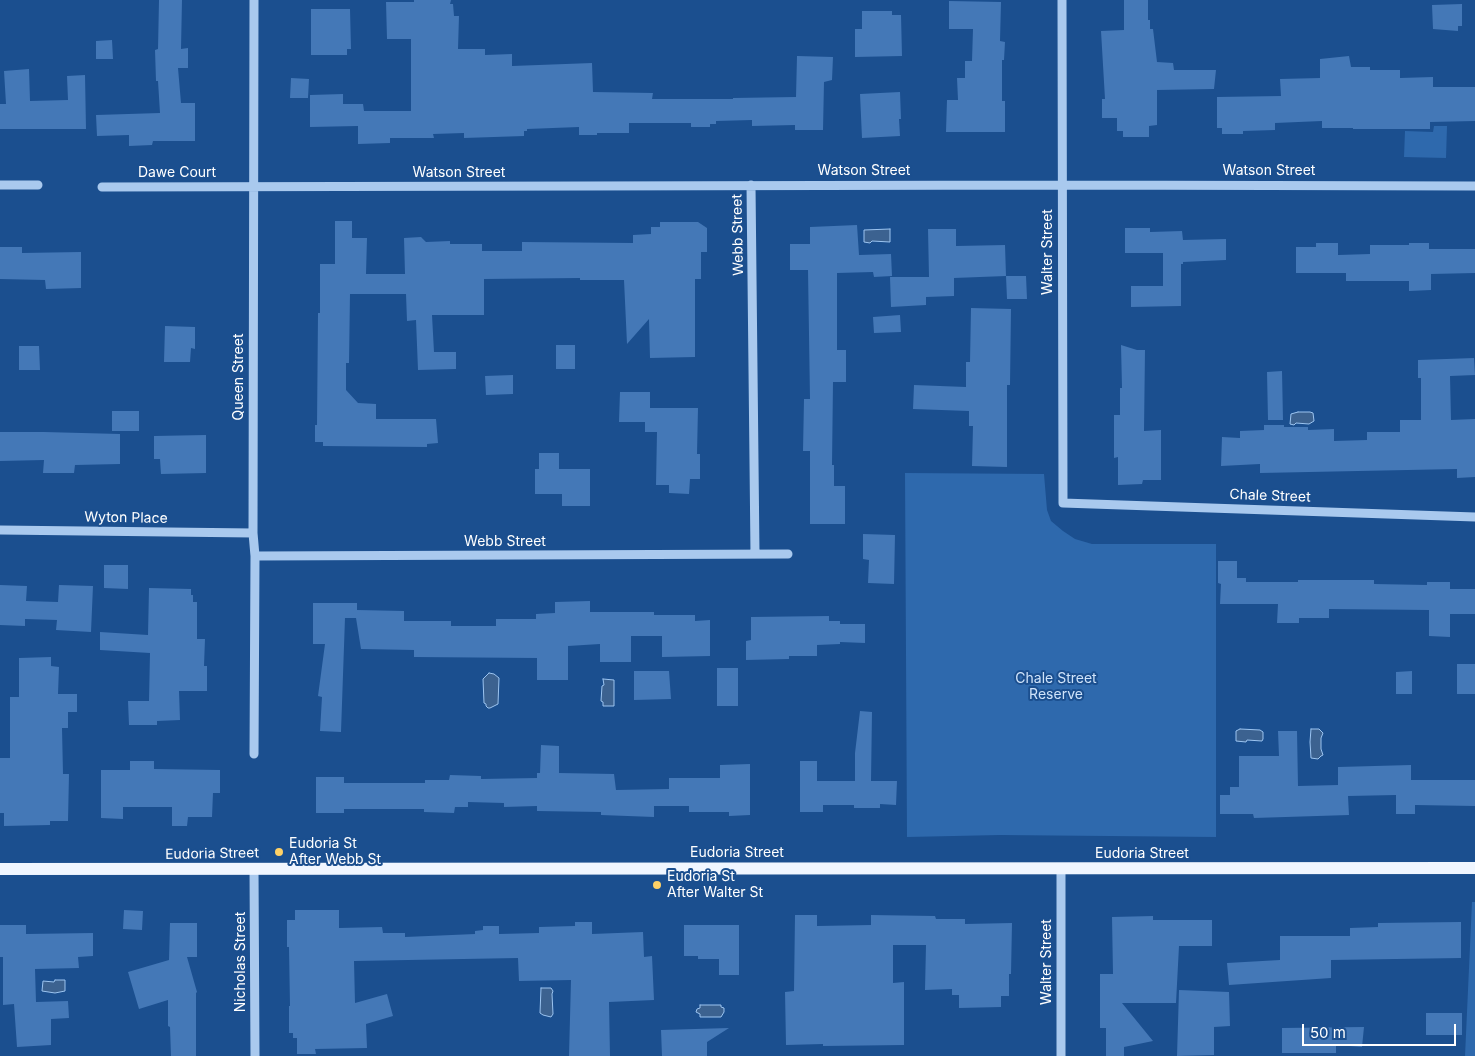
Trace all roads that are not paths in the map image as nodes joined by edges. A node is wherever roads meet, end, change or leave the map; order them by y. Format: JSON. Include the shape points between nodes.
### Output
{"nodes":[{"id":1,"x":254,"y":0,"type":"edge"},
{"id":2,"x":1062,"y":0,"type":"edge"},
{"id":3,"x":0,"y":185,"type":"edge"},
{"id":4,"x":38,"y":185,"type":"dead end"},
{"id":5,"x":1062,"y":185,"type":"junction"},
{"id":6,"x":751,"y":186,"type":"junction"},
{"id":7,"x":1475,"y":186,"type":"edge"},
{"id":8,"x":102,"y":187,"type":"dead end"},
{"id":9,"x":253,"y":187,"type":"junction"},
{"id":10,"x":1063,"y":503,"type":"joint"},
{"id":11,"x":1475,"y":516,"type":"edge"},
{"id":12,"x":0,"y":530,"type":"edge"},
{"id":13,"x":253,"y":532,"type":"junction"},
{"id":14,"x":755,"y":554,"type":"junction"},
{"id":15,"x":788,"y":554,"type":"dead end"},
{"id":16,"x":255,"y":556,"type":"junction"},
{"id":17,"x":254,"y":754,"type":"dead end"},
{"id":18,"x":254,"y":868,"type":"junction"},
{"id":19,"x":1475,"y":868,"type":"edge"},
{"id":20,"x":0,"y":869,"type":"edge"},
{"id":21,"x":1061,"y":869,"type":"junction"},
{"id":22,"x":255,"y":1056,"type":"edge"},
{"id":23,"x":1061,"y":1056,"type":"edge"}],
"edges":[{"from":1,"to":9,"type":"street","name":"Queen Street"},
{"from":2,"to":5,"type":"street","name":"Walter Street"},
{"from":3,"to":4,"type":"street"},
{"from":5,"to":6,"type":"street","name":"Watson Street"},
{"from":5,"to":7,"type":"street","name":"Watson Street"},
{"from":5,"to":10,"type":"street","name":"Walter Street"},
{"from":6,"to":9,"type":"street","name":"Watson Street"},
{"from":6,"to":14,"type":"street","name":"Webb Street"},
{"from":8,"to":9,"type":"street","name":"Dawe Court"},
{"from":9,"to":13,"type":"street","name":"Queen Street"},
{"from":10,"to":11,"type":"street","name":"Chale Street"},
{"from":12,"to":13,"type":"street","name":"Wyton Place"},
{"from":13,"to":16,"type":"street","name":"Queen Street"},
{"from":14,"to":15,"type":"street","name":"Webb Street"},
{"from":14,"to":16,"type":"street","name":"Webb Street"},
{"from":16,"to":17,"type":"street","name":"Queen Street"},
{"from":18,"to":20,"type":"main road","name":"Eudoria Street"},
{"from":18,"to":21,"type":"main road","name":"Eudoria Street"},
{"from":18,"to":22,"type":"street","name":"Nicholas Street"},
{"from":19,"to":21,"type":"main road","name":"Eudoria Street"},
{"from":21,"to":23,"type":"street","name":"Walter Street"}]}
